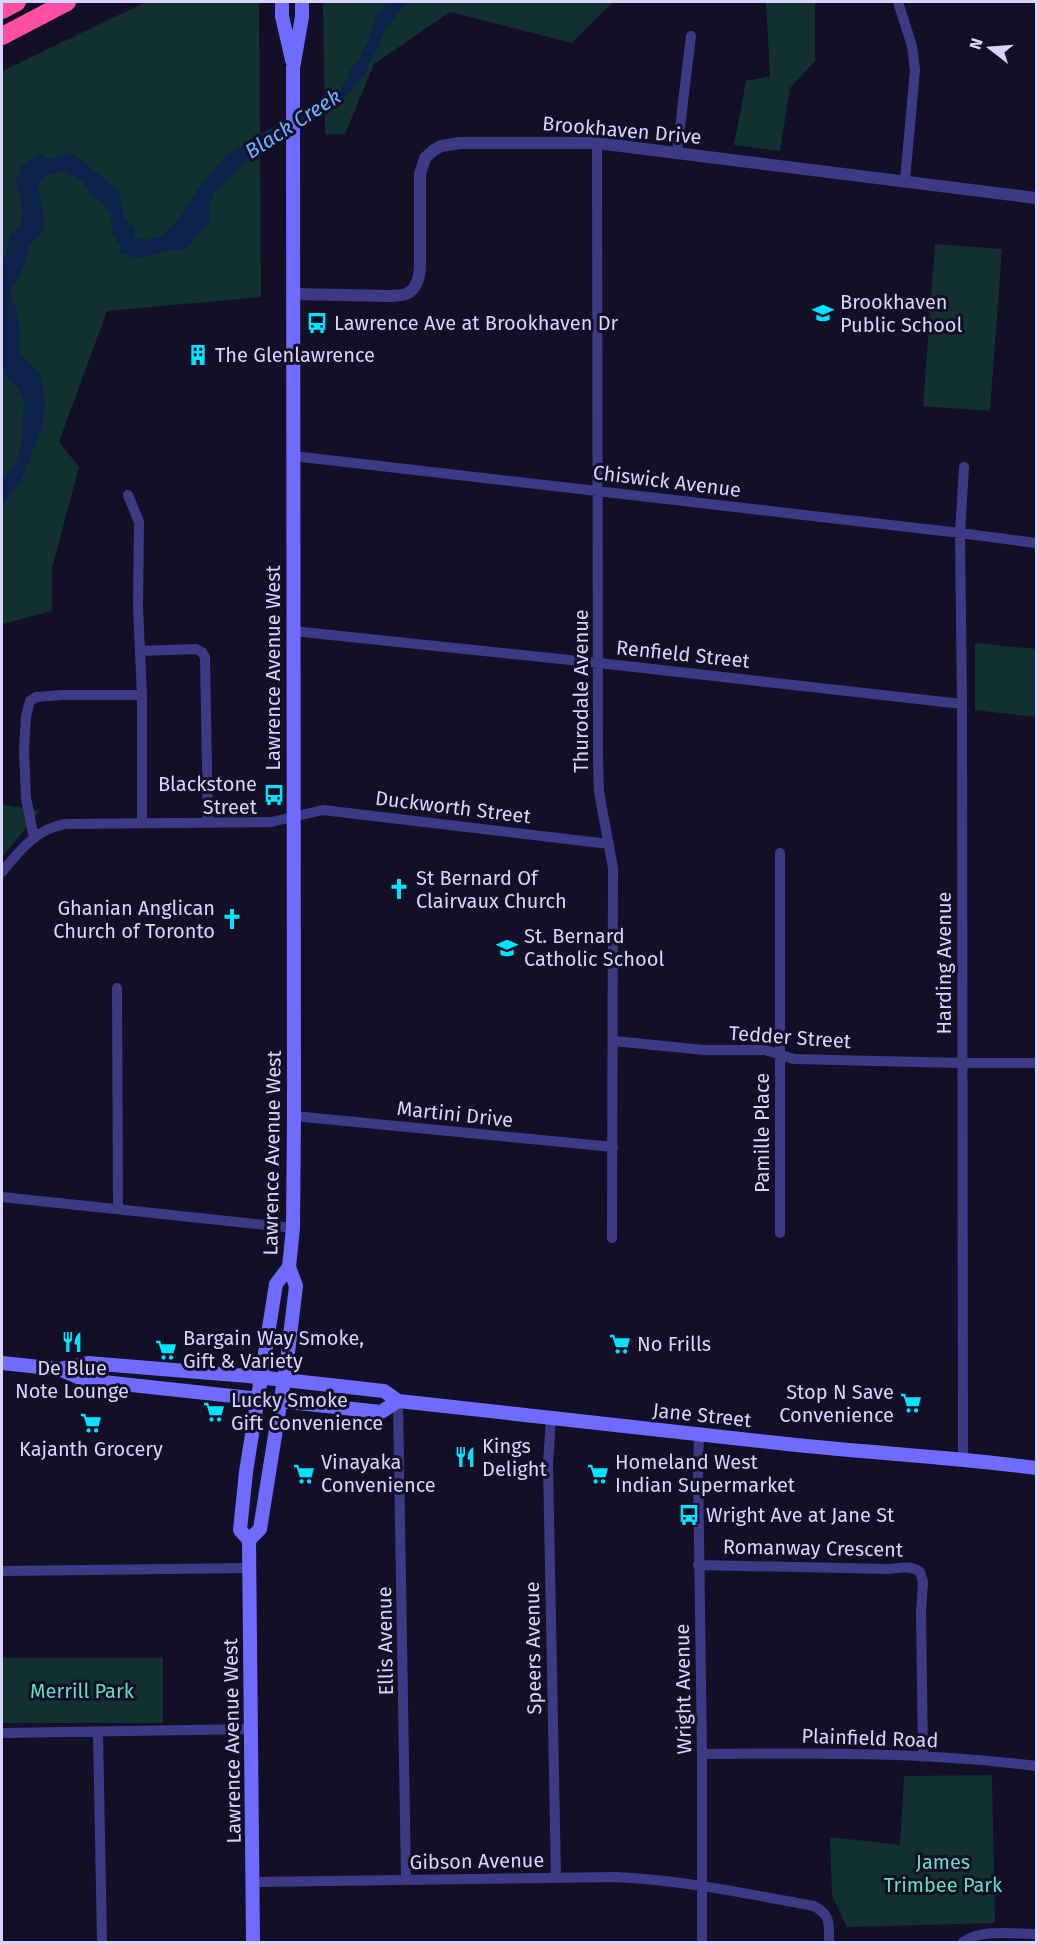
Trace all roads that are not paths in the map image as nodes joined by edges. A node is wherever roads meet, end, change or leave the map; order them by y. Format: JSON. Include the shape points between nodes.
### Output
{"nodes":[{"id":1,"x":17,"y":2,"type":"edge"},
{"id":2,"x":67,"y":2,"type":"edge"},
{"id":3,"x":282,"y":2,"type":"edge"},
{"id":4,"x":302,"y":2,"type":"edge"},
{"id":5,"x":898,"y":2,"type":"edge"},
{"id":6,"x":2,"y":10,"type":"edge"},
{"id":7,"x":2,"y":36,"type":"edge"},
{"id":8,"x":691,"y":36,"type":"dead end"},
{"id":9,"x":293,"y":68,"type":"junction"},
{"id":10,"x":597,"y":143,"type":"junction"},
{"id":11,"x":677,"y":152,"type":"junction"},
{"id":12,"x":905,"y":180,"type":"junction"},
{"id":13,"x":1036,"y":198,"type":"edge"},
{"id":14,"x":293,"y":294,"type":"junction"},
{"id":15,"x":293,"y":456,"type":"junction"},
{"id":16,"x":964,"y":467,"type":"dead end"},
{"id":17,"x":598,"y":492,"type":"junction"},
{"id":18,"x":128,"y":495,"type":"dead end"},
{"id":19,"x":960,"y":533,"type":"junction"},
{"id":20,"x":1036,"y":543,"type":"edge"},
{"id":21,"x":293,"y":632,"type":"junction"},
{"id":22,"x":140,"y":651,"type":"junction"},
{"id":23,"x":599,"y":663,"type":"junction"},
{"id":24,"x":142,"y":695,"type":"junction"},
{"id":25,"x":962,"y":704,"type":"junction"},
{"id":26,"x":293,"y":816,"type":"junction"},
{"id":27,"x":142,"y":823,"type":"junction"},
{"id":28,"x":208,"y":823,"type":"junction"},
{"id":29,"x":34,"y":838,"type":"junction"},
{"id":30,"x":609,"y":844,"type":"junction"},
{"id":31,"x":780,"y":853,"type":"dead end"},
{"id":32,"x":2,"y":872,"type":"edge"},
{"id":33,"x":117,"y":988,"type":"dead end"},
{"id":34,"x":614,"y":1041,"type":"junction"},
{"id":35,"x":780,"y":1054,"type":"junction"},
{"id":36,"x":1036,"y":1063,"type":"edge"},
{"id":37,"x":962,"y":1064,"type":"junction"},
{"id":38,"x":294,"y":1116,"type":"junction"},
{"id":39,"x":613,"y":1147,"type":"junction"},
{"id":40,"x":2,"y":1197,"type":"edge"},
{"id":41,"x":118,"y":1208,"type":"junction"},
{"id":42,"x":293,"y":1228,"type":"junction"},
{"id":43,"x":780,"y":1233,"type":"dead end"},
{"id":44,"x":612,"y":1238,"type":"dead end"},
{"id":45,"x":289,"y":1268,"type":"junction"},
{"id":46,"x":2,"y":1363,"type":"edge"},
{"id":47,"x":59,"y":1369,"type":"junction"},
{"id":48,"x":262,"y":1378,"type":"junction"},
{"id":49,"x":284,"y":1380,"type":"junction"},
{"id":50,"x":258,"y":1399,"type":"junction"},
{"id":51,"x":398,"y":1401,"type":"junction"},
{"id":52,"x":280,"y":1402,"type":"junction"},
{"id":53,"x":551,"y":1418,"type":"junction"},
{"id":54,"x":699,"y":1435,"type":"junction"},
{"id":55,"x":963,"y":1460,"type":"junction"},
{"id":56,"x":1036,"y":1468,"type":"edge"},
{"id":57,"x":249,"y":1540,"type":"junction"},
{"id":58,"x":698,"y":1564,"type":"junction"},
{"id":59,"x":249,"y":1568,"type":"junction"},
{"id":60,"x":2,"y":1571,"type":"edge"},
{"id":61,"x":251,"y":1729,"type":"junction"},
{"id":62,"x":98,"y":1732,"type":"junction"},
{"id":63,"x":2,"y":1733,"type":"edge"},
{"id":64,"x":702,"y":1754,"type":"junction"},
{"id":65,"x":923,"y":1757,"type":"junction"},
{"id":66,"x":1036,"y":1766,"type":"edge"},
{"id":67,"x":556,"y":1878,"type":"junction"},
{"id":68,"x":406,"y":1880,"type":"junction"},
{"id":69,"x":253,"y":1882,"type":"junction"},
{"id":70,"x":701,"y":1885,"type":"junction"},
{"id":71,"x":1036,"y":1934,"type":"edge"},
{"id":72,"x":102,"y":1942,"type":"edge"},
{"id":73,"x":253,"y":1942,"type":"edge"},
{"id":74,"x":702,"y":1942,"type":"edge"},
{"id":75,"x":829,"y":1942,"type":"edge"},
{"id":76,"x":963,"y":1942,"type":"edge"}],
"edges":[{"from":1,"to":6,"type":"highway"},
{"from":2,"to":7,"type":"highway"},
{"from":3,"to":9,"type":"main road","name":"Lawrence Avenue West"},
{"from":4,"to":9,"type":"main road","name":"Lawrence Avenue West"},
{"from":5,"to":12,"type":"street","via":[[915,70]]},
{"from":8,"to":11,"type":"street"},
{"from":9,"to":14,"type":"main road","name":"Lawrence Avenue West"},
{"from":10,"to":11,"type":"street","name":"Brookhaven Drive"},
{"from":10,"to":14,"type":"street","name":"Brookhaven Drive","via":[[460,142],[441,146],[426,158],[420,174],[420,263],[415,287],[406,294],[390,296]]},
{"from":10,"to":17,"type":"street","name":"Thurodale Avenue"},
{"from":11,"to":12,"type":"street","name":"Brookhaven Drive"},
{"from":12,"to":13,"type":"street","name":"Brookhaven Drive"},
{"from":14,"to":15,"type":"main road","name":"Lawrence Avenue West"},
{"from":15,"to":17,"type":"street","name":"Chiswick Avenue"},
{"from":15,"to":21,"type":"main road","name":"Lawrence Avenue West"},
{"from":16,"to":19,"type":"street","name":"Harding Avenue"},
{"from":17,"to":19,"type":"street","name":"Chiswick Avenue"},
{"from":17,"to":23,"type":"street","name":"Thurodale Avenue"},
{"from":18,"to":22,"type":"street","via":[[139,522]]},
{"from":19,"to":20,"type":"street","name":"Chiswick Avenue"},
{"from":19,"to":25,"type":"street","name":"Harding Avenue"},
{"from":21,"to":23,"type":"street","name":"Renfield Street"},
{"from":21,"to":26,"type":"main road","name":"Lawrence Avenue West"},
{"from":22,"to":24,"type":"street"},
{"from":22,"to":28,"type":"street","via":[[196,649],[205,657]]},
{"from":23,"to":25,"type":"street","name":"Renfield Street"},
{"from":23,"to":30,"type":"street","name":"Thurodale Avenue","via":[[599,792]]},
{"from":24,"to":27,"type":"street"},
{"from":24,"to":29,"type":"street","via":[[62,695],[30,701],[24,750],[26,798]]},
{"from":25,"to":37,"type":"street","name":"Harding Avenue"},
{"from":26,"to":28,"type":"street","via":[[271,822]]},
{"from":26,"to":30,"type":"street","name":"Duckworth Street","via":[[323,810]]},
{"from":26,"to":38,"type":"main road","name":"Lawrence Avenue West"},
{"from":27,"to":28,"type":"street"},
{"from":27,"to":29,"type":"street","via":[[65,824],[52,826]]},
{"from":29,"to":32,"type":"street"},
{"from":30,"to":34,"type":"street","name":"Thurodale Avenue","via":[[613,868]]},
{"from":31,"to":35,"type":"street","name":"Pamille Place"},
{"from":33,"to":41,"type":"street"},
{"from":34,"to":35,"type":"street","name":"Tedder Street"},
{"from":34,"to":39,"type":"street","name":"Thurodale Avenue"},
{"from":35,"to":37,"type":"street","name":"Tedder Street","via":[[794,1059]]},
{"from":35,"to":43,"type":"street","name":"Pamille Place"},
{"from":36,"to":37,"type":"street","name":"Tedder Street"},
{"from":37,"to":55,"type":"street","name":"Harding Avenue"},
{"from":38,"to":39,"type":"street","name":"Martini Drive"},
{"from":38,"to":42,"type":"main road","name":"Lawrence Avenue West"},
{"from":39,"to":44,"type":"street","name":"Thurodale Avenue"},
{"from":40,"to":41,"type":"street"},
{"from":41,"to":42,"type":"street"},
{"from":42,"to":45,"type":"main road","name":"Lawrence Avenue West"},
{"from":45,"to":48,"type":"main road","name":"Lawrence Avenue West","via":[[276,1284]]},
{"from":45,"to":49,"type":"main road","name":"Lawrence Avenue West","via":[[296,1286]]},
{"from":46,"to":47,"type":"main road","name":"Jane Street"},
{"from":47,"to":48,"type":"main road","name":"Jane Street","via":[[88,1363]]},
{"from":47,"to":50,"type":"main road","name":"Jane Street","via":[[85,1380]]},
{"from":48,"to":49,"type":"main road","name":"Jane Street"},
{"from":48,"to":50,"type":"main road","name":"Lawrence Avenue West"},
{"from":49,"to":51,"type":"main road","name":"Jane Street","via":[[384,1391]]},
{"from":49,"to":52,"type":"main road","name":"Lawrence Avenue West"},
{"from":50,"to":52,"type":"main road","name":"Jane Street"},
{"from":50,"to":57,"type":"main road","name":"Lawrence Avenue West","via":[[240,1530]]},
{"from":51,"to":52,"type":"main road","name":"Jane Street","via":[[381,1412]]},
{"from":51,"to":53,"type":"main road","name":"Jane Street"},
{"from":51,"to":68,"type":"street","name":"Ellis Avenue"},
{"from":52,"to":57,"type":"main road","name":"Lawrence Avenue West","via":[[260,1529]]},
{"from":53,"to":54,"type":"main road","name":"Jane Street"},
{"from":53,"to":67,"type":"street","name":"Speers Avenue","via":[[548,1464]]},
{"from":54,"to":55,"type":"main road","name":"Jane Street"},
{"from":54,"to":58,"type":"street","name":"Wright Avenue"},
{"from":55,"to":56,"type":"main road","name":"Jane Street"},
{"from":57,"to":59,"type":"main road","name":"Lawrence Avenue West"},
{"from":58,"to":64,"type":"street","name":"Wright Avenue"},
{"from":58,"to":65,"type":"street","name":"Romanway Crescent","via":[[916,1568],[923,1582]]},
{"from":59,"to":60,"type":"street"},
{"from":59,"to":61,"type":"main road","name":"Lawrence Avenue West"},
{"from":61,"to":62,"type":"street"},
{"from":61,"to":69,"type":"main road","name":"Lawrence Avenue West"},
{"from":62,"to":63,"type":"street"},
{"from":62,"to":72,"type":"street"},
{"from":64,"to":65,"type":"street","name":"Plainfield Road"},
{"from":64,"to":70,"type":"street","name":"Wright Avenue"},
{"from":65,"to":66,"type":"street","name":"Plainfield Road"},
{"from":67,"to":68,"type":"street","name":"Gibson Avenue"},
{"from":67,"to":70,"type":"street","name":"Gibson Avenue","via":[[627,1877]]},
{"from":68,"to":69,"type":"street","name":"Gibson Avenue"},
{"from":69,"to":73,"type":"main road","name":"Lawrence Avenue West"},
{"from":70,"to":74,"type":"street","name":"Wright Avenue"},
{"from":70,"to":75,"type":"street","name":"Gibson Avenue","via":[[814,1906],[824,1911],[829,1922]]},
{"from":71,"to":76,"type":"street","via":[[984,1934]]}]}
